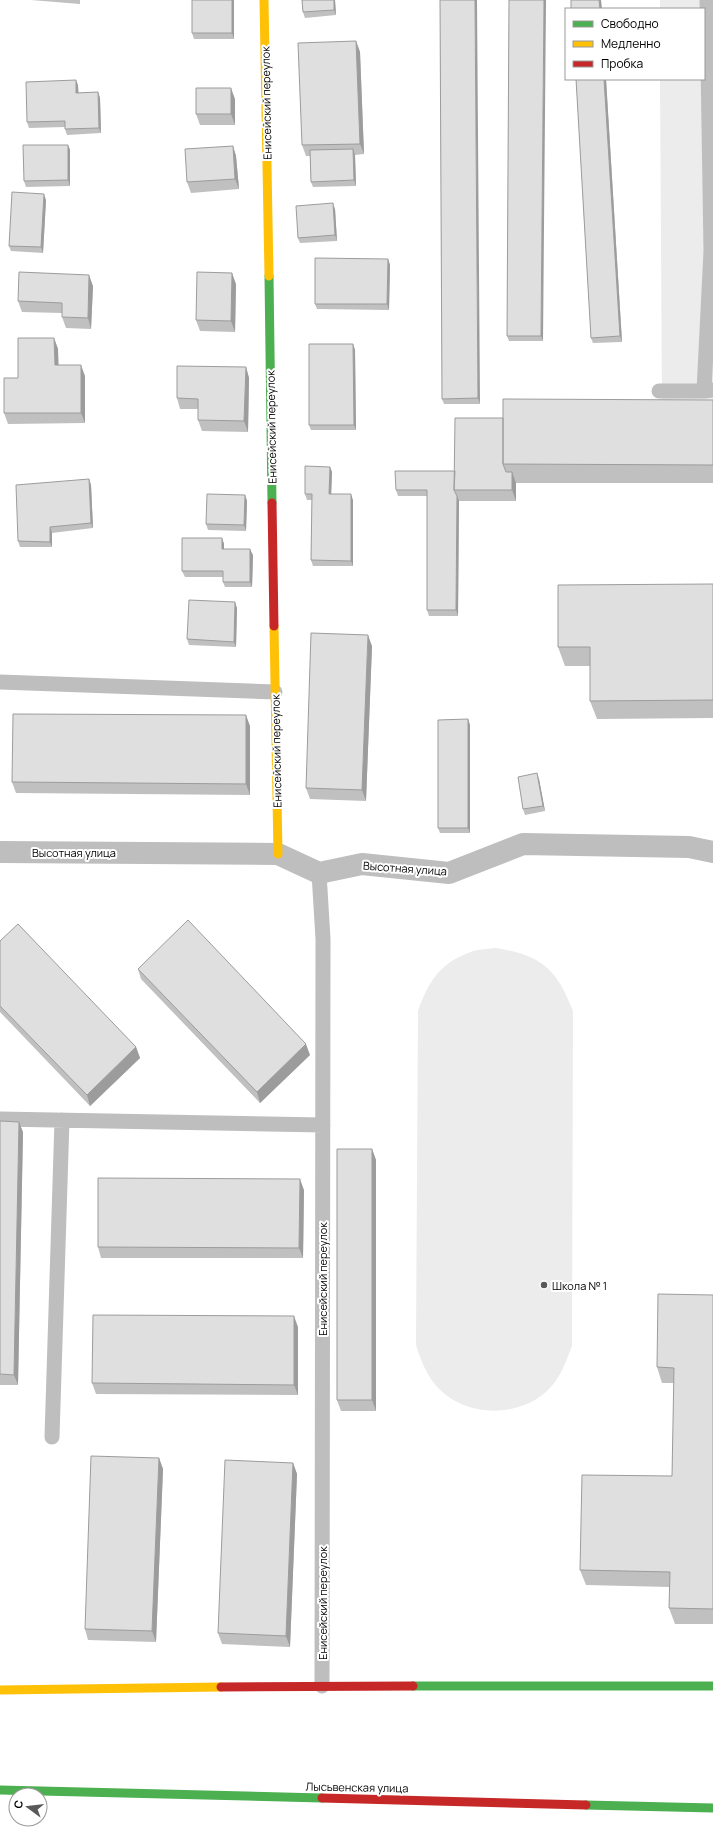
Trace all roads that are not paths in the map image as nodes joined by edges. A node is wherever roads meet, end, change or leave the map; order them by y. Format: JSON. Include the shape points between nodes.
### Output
{"nodes":[{"id":1,"x":264,"y":0,"type":"edge"},
{"id":2,"x":707,"y":0,"type":"edge"},
{"id":3,"x":712,"y":251,"type":"edge"},
{"id":4,"x":708,"y":390,"type":"edge"},
{"id":5,"x":659,"y":391,"type":"dead end"},
{"id":6,"x":0,"y":682,"type":"edge"},
{"id":7,"x":275,"y":692,"type":"junction"},
{"id":8,"x":0,"y":852,"type":"edge"},
{"id":9,"x":713,"y":852,"type":"edge"},
{"id":10,"x":278,"y":854,"type":"junction"},
{"id":11,"x":319,"y":873,"type":"junction"},
{"id":12,"x":0,"y":1119,"type":"edge"},
{"id":13,"x":62,"y":1120,"type":"junction"},
{"id":14,"x":323,"y":1125,"type":"junction"},
{"id":15,"x":52,"y":1437,"type":"dead end"},
{"id":16,"x":322,"y":1686,"type":"junction"},
{"id":17,"x":713,"y":1686,"type":"edge"},
{"id":18,"x":0,"y":1690,"type":"edge"},
{"id":19,"x":0,"y":1790,"type":"edge"},
{"id":20,"x":713,"y":1808,"type":"edge"}],
"edges":[{"from":1,"to":7,"type":"main road","name":"Енисейский переулок"},
{"from":2,"to":3,"type":"lane"},
{"from":3,"to":4,"type":"lane"},
{"from":4,"to":5,"type":"lane"},
{"from":6,"to":7,"type":"lane"},
{"from":7,"to":10,"type":"main road","name":"Енисейский переулок"},
{"from":8,"to":10,"type":"street","name":"Высотная улица"},
{"from":9,"to":11,"type":"street","name":"Высотная улица","via":[[689,846],[523,844],[449,873],[362,864]]},
{"from":10,"to":11,"type":"street","name":"Высотная улица"},
{"from":11,"to":14,"type":"lane","name":"Енисейский переулок","via":[[324,939]]},
{"from":12,"to":13,"type":"lane"},
{"from":13,"to":14,"type":"lane"},
{"from":13,"to":15,"type":"lane"},
{"from":14,"to":16,"type":"lane","name":"Енисейский переулок"},
{"from":16,"to":17,"type":"main road"},
{"from":16,"to":18,"type":"main road"},
{"from":19,"to":20,"type":"main road","name":"Лысьвенская улица"}]}
